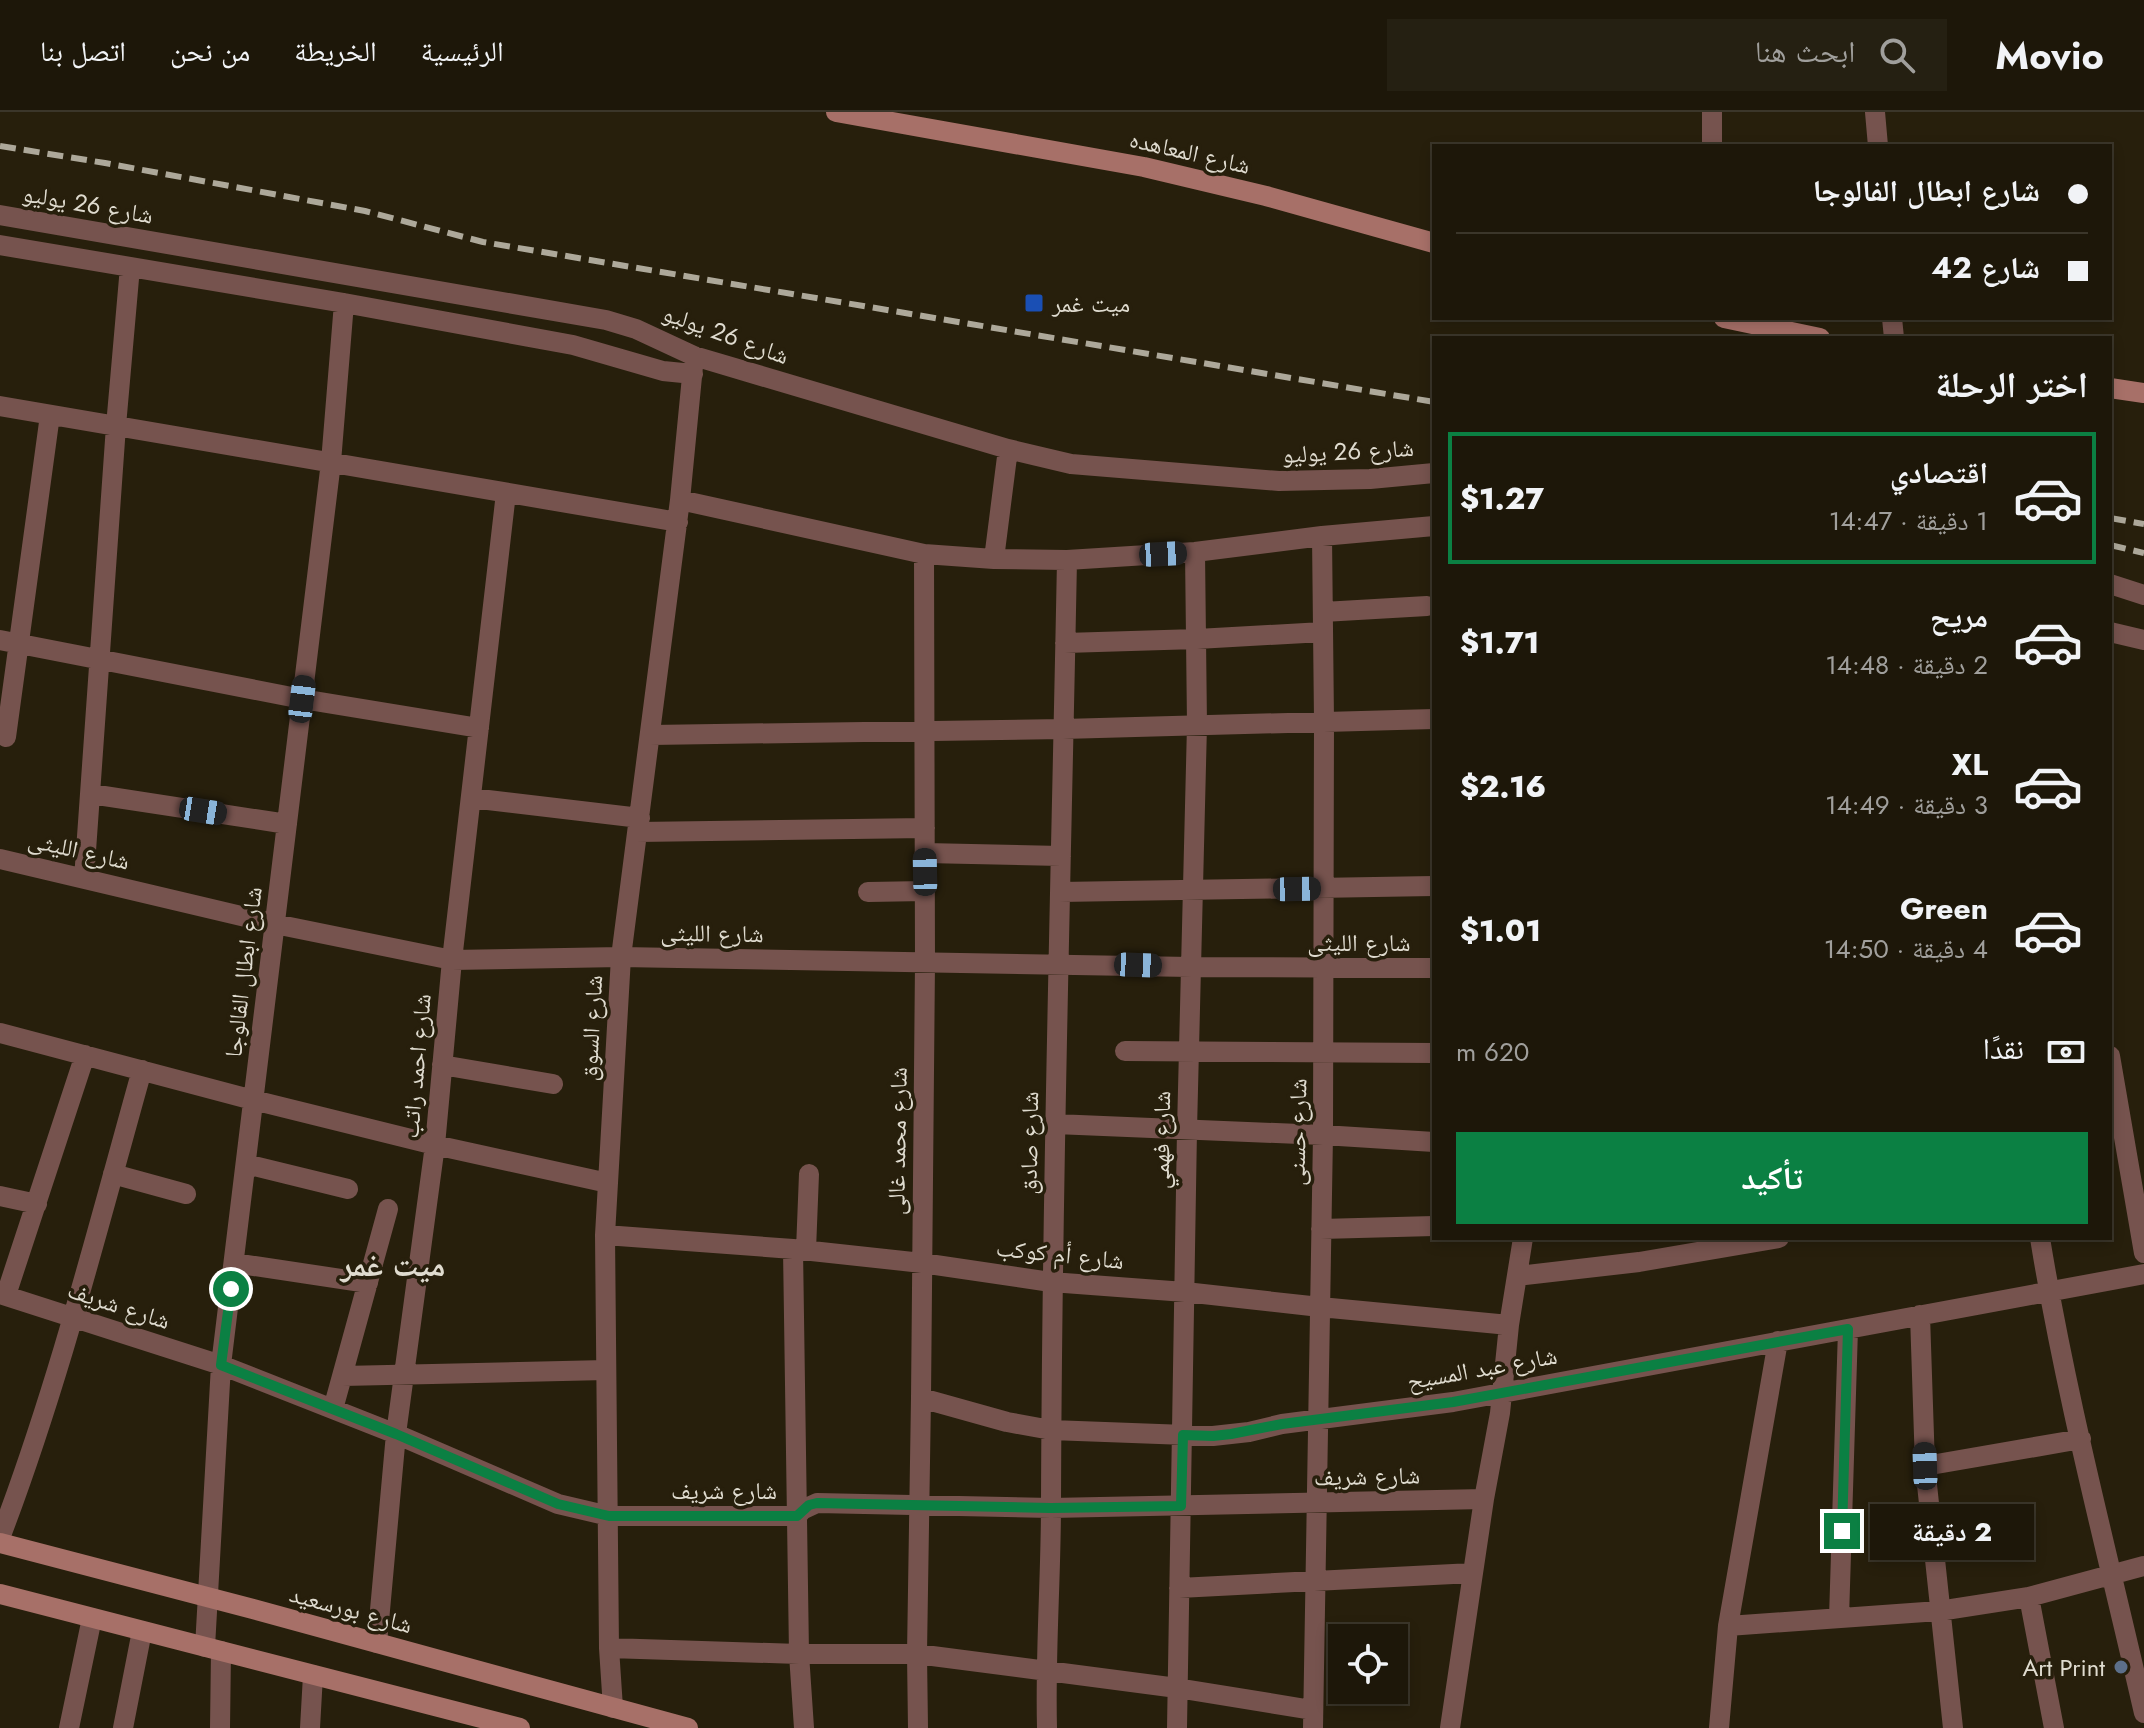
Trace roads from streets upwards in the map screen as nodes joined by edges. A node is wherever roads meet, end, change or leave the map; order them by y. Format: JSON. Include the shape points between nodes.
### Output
{"nodes":[{"id":1,"x":836,"y":112,"type":"edge"},
{"id":2,"x":1712,"y":112,"type":"edge"},
{"id":3,"x":1875,"y":112,"type":"edge"},
{"id":4,"x":1712,"y":144,"type":"edge"},
{"id":5,"x":1878,"y":144,"type":"edge"},
{"id":6,"x":0,"y":215,"type":"edge"},
{"id":7,"x":1432,"y":242,"type":"edge"},
{"id":8,"x":0,"y":245,"type":"edge"},
{"id":9,"x":130,"y":267,"type":"junction"},
{"id":10,"x":344,"y":303,"type":"junction"},
{"id":11,"x":1734,"y":320,"type":"edge"},
{"id":12,"x":1810,"y":336,"type":"edge"},
{"id":13,"x":694,"y":365,"type":"junction"},
{"id":14,"x":2112,"y":388,"type":"edge"},
{"id":15,"x":2144,"y":393,"type":"edge"},
{"id":16,"x":0,"y":406,"type":"edge"},
{"id":17,"x":50,"y":415,"type":"junction"},
{"id":18,"x":116,"y":426,"type":"junction"},
{"id":19,"x":1008,"y":449,"type":"junction"},
{"id":20,"x":331,"y":462,"type":"junction"},
{"id":21,"x":1432,"y":473,"type":"edge"},
{"id":22,"x":506,"y":493,"type":"junction"},
{"id":23,"x":680,"y":500,"type":"junction"},
{"id":24,"x":678,"y":522,"type":"junction"},
{"id":25,"x":1432,"y":526,"type":"edge"},
{"id":26,"x":1322,"y":536,"type":"junction"},
{"id":27,"x":1195,"y":552,"type":"junction"},
{"id":28,"x":924,"y":554,"type":"junction"},
{"id":29,"x":994,"y":559,"type":"junction"},
{"id":30,"x":1067,"y":560,"type":"junction"},
{"id":31,"x":2112,"y":585,"type":"edge"},
{"id":32,"x":2144,"y":595,"type":"edge"},
{"id":33,"x":1427,"y":606,"type":"dead end"},
{"id":34,"x":1323,"y":622,"type":"junction"},
{"id":35,"x":2112,"y":632,"type":"edge"},
{"id":36,"x":1197,"y":639,"type":"junction"},
{"id":37,"x":2144,"y":640,"type":"edge"},
{"id":38,"x":10,"y":642,"type":"edge"},
{"id":39,"x":1065,"y":643,"type":"junction"},
{"id":40,"x":100,"y":659,"type":"junction"},
{"id":41,"x":302,"y":699,"type":"junction"},
{"id":42,"x":1432,"y":719,"type":"edge"},
{"id":43,"x":1324,"y":721,"type":"junction"},
{"id":44,"x":1197,"y":725,"type":"junction"},
{"id":45,"x":479,"y":728,"type":"junction"},
{"id":46,"x":1063,"y":729,"type":"junction"},
{"id":47,"x":925,"y":730,"type":"junction"},
{"id":48,"x":651,"y":735,"type":"junction"},
{"id":49,"x":6,"y":737,"type":"dead end"},
{"id":50,"x":91,"y":794,"type":"junction"},
{"id":51,"x":471,"y":798,"type":"junction"},
{"id":52,"x":287,"y":824,"type":"junction"},
{"id":53,"x":639,"y":825,"type":"junction"},
{"id":54,"x":925,"y":828,"type":"junction"},
{"id":55,"x":925,"y":853,"type":"junction"},
{"id":56,"x":1061,"y":856,"type":"junction"},
{"id":57,"x":0,"y":859,"type":"edge"},
{"id":58,"x":84,"y":879,"type":"junction"},
{"id":59,"x":1432,"y":886,"type":"edge"},
{"id":60,"x":1323,"y":889,"type":"junction"},
{"id":61,"x":925,"y":891,"type":"junction"},
{"id":62,"x":1193,"y":891,"type":"junction"},
{"id":63,"x":868,"y":892,"type":"dead end"},
{"id":64,"x":1060,"y":892,"type":"junction"},
{"id":65,"x":275,"y":924,"type":"junction"},
{"id":66,"x":621,"y":957,"type":"junction"},
{"id":67,"x":452,"y":960,"type":"junction"},
{"id":68,"x":925,"y":962,"type":"junction"},
{"id":69,"x":1058,"y":964,"type":"junction"},
{"id":70,"x":1191,"y":967,"type":"junction"},
{"id":71,"x":1323,"y":968,"type":"junction"},
{"id":72,"x":1432,"y":968,"type":"edge"},
{"id":73,"x":0,"y":1033,"type":"edge"},
{"id":74,"x":1125,"y":1051,"type":"dead end"},
{"id":75,"x":1189,"y":1051,"type":"junction"},
{"id":76,"x":1323,"y":1052,"type":"junction"},
{"id":77,"x":1432,"y":1053,"type":"edge"},
{"id":78,"x":85,"y":1055,"type":"junction"},
{"id":79,"x":442,"y":1065,"type":"junction"},
{"id":80,"x":2112,"y":1068,"type":"edge"},
{"id":81,"x":142,"y":1070,"type":"junction"},
{"id":82,"x":553,"y":1084,"type":"dead end"},
{"id":83,"x":253,"y":1100,"type":"junction"},
{"id":84,"x":1055,"y":1124,"type":"junction"},
{"id":85,"x":1187,"y":1130,"type":"junction"},
{"id":86,"x":1323,"y":1135,"type":"junction"},
{"id":87,"x":1432,"y":1142,"type":"edge"},
{"id":88,"x":435,"y":1145,"type":"junction"},
{"id":89,"x":246,"y":1164,"type":"junction"},
{"id":90,"x":113,"y":1174,"type":"junction"},
{"id":91,"x":809,"y":1174,"type":"dead end"},
{"id":92,"x":608,"y":1183,"type":"junction"},
{"id":93,"x":348,"y":1189,"type":"dead end"},
{"id":94,"x":186,"y":1194,"type":"dead end"},
{"id":95,"x":0,"y":1196,"type":"edge"},
{"id":96,"x":37,"y":1204,"type":"junction"},
{"id":97,"x":388,"y":1209,"type":"dead end"},
{"id":98,"x":1432,"y":1226,"type":"edge"},
{"id":99,"x":1321,"y":1229,"type":"junction"},
{"id":100,"x":605,"y":1235,"type":"junction"},
{"id":101,"x":1523,"y":1240,"type":"edge"},
{"id":102,"x":1767,"y":1240,"type":"edge"},
{"id":103,"x":2040,"y":1240,"type":"edge"},
{"id":104,"x":800,"y":1250,"type":"junction"},
{"id":105,"x":2144,"y":1253,"type":"edge"},
{"id":106,"x":234,"y":1263,"type":"junction"},
{"id":107,"x":922,"y":1263,"type":"junction"},
{"id":108,"x":2144,"y":1274,"type":"edge"},
{"id":109,"x":1517,"y":1276,"type":"junction"},
{"id":110,"x":1051,"y":1282,"type":"junction"},
{"id":111,"x":368,"y":1283,"type":"junction"},
{"id":112,"x":1185,"y":1292,"type":"junction"},
{"id":113,"x":2049,"y":1292,"type":"junction"},
{"id":114,"x":3,"y":1294,"type":"edge"},
{"id":115,"x":1320,"y":1307,"type":"junction"},
{"id":116,"x":1920,"y":1315,"type":"junction"},
{"id":117,"x":73,"y":1317,"type":"junction"},
{"id":118,"x":1509,"y":1325,"type":"junction"},
{"id":119,"x":1848,"y":1329,"type":"junction"},
{"id":120,"x":1778,"y":1341,"type":"junction"},
{"id":121,"x":221,"y":1365,"type":"junction"},
{"id":122,"x":606,"y":1370,"type":"junction"},
{"id":123,"x":404,"y":1375,"type":"junction"},
{"id":124,"x":343,"y":1376,"type":"junction"},
{"id":125,"x":1502,"y":1392,"type":"junction"},
{"id":126,"x":921,"y":1398,"type":"junction"},
{"id":127,"x":333,"y":1409,"type":"junction"},
{"id":128,"x":1319,"y":1420,"type":"junction"},
{"id":129,"x":1051,"y":1430,"type":"junction"},
{"id":130,"x":396,"y":1434,"type":"junction"},
{"id":131,"x":1183,"y":1435,"type":"junction"},
{"id":132,"x":2081,"y":1439,"type":"junction"},
{"id":133,"x":1925,"y":1466,"type":"junction"},
{"id":134,"x":7,"y":1499,"type":"edge"},
{"id":135,"x":1484,"y":1499,"type":"junction"},
{"id":136,"x":1316,"y":1503,"type":"junction"},
{"id":137,"x":920,"y":1505,"type":"junction"},
{"id":138,"x":1181,"y":1506,"type":"junction"},
{"id":139,"x":1051,"y":1508,"type":"junction"},
{"id":140,"x":609,"y":1516,"type":"junction"},
{"id":141,"x":797,"y":1516,"type":"junction"},
{"id":142,"x":0,"y":1540,"type":"edge"},
{"id":143,"x":2144,"y":1566,"type":"edge"},
{"id":144,"x":1473,"y":1573,"type":"junction"},
{"id":145,"x":2113,"y":1574,"type":"junction"},
{"id":146,"x":1315,"y":1581,"type":"junction"},
{"id":147,"x":1179,"y":1588,"type":"junction"},
{"id":148,"x":0,"y":1594,"type":"edge"},
{"id":149,"x":207,"y":1597,"type":"junction"},
{"id":150,"x":2029,"y":1597,"type":"junction"},
{"id":151,"x":1939,"y":1611,"type":"junction"},
{"id":152,"x":92,"y":1618,"type":"junction"},
{"id":153,"x":1839,"y":1618,"type":"junction"},
{"id":154,"x":1728,"y":1626,"type":"junction"},
{"id":155,"x":142,"y":1631,"type":"junction"},
{"id":156,"x":377,"y":1643,"type":"junction"},
{"id":157,"x":609,"y":1648,"type":"junction"},
{"id":158,"x":213,"y":1649,"type":"junction"},
{"id":159,"x":799,"y":1654,"type":"junction"},
{"id":160,"x":917,"y":1654,"type":"junction"},
{"id":161,"x":1046,"y":1670,"type":"junction"},
{"id":162,"x":313,"y":1675,"type":"junction"},
{"id":163,"x":1177,"y":1688,"type":"junction"},
{"id":164,"x":613,"y":1708,"type":"junction"},
{"id":165,"x":2144,"y":1713,"type":"edge"},
{"id":166,"x":1312,"y":1719,"type":"edge"},
{"id":167,"x":507,"y":1726,"type":"edge"},
{"id":168,"x":69,"y":1728,"type":"edge"},
{"id":169,"x":123,"y":1728,"type":"edge"},
{"id":170,"x":220,"y":1728,"type":"edge"},
{"id":171,"x":310,"y":1728,"type":"edge"},
{"id":172,"x":688,"y":1728,"type":"edge"},
{"id":173,"x":804,"y":1728,"type":"edge"},
{"id":174,"x":918,"y":1728,"type":"edge"},
{"id":175,"x":1047,"y":1728,"type":"edge"},
{"id":176,"x":1177,"y":1728,"type":"edge"},
{"id":177,"x":1450,"y":1728,"type":"edge"},
{"id":178,"x":1719,"y":1728,"type":"edge"},
{"id":179,"x":1953,"y":1728,"type":"edge"},
{"id":180,"x":2054,"y":1728,"type":"edge"}],
"edges":[{"from":1,"to":7,"type":"street","name":"شارع المعاهده","via":[[1144,167]]},
{"from":2,"to":4,"type":"street"},
{"from":3,"to":5,"type":"street"},
{"from":6,"to":13,"type":"street","name":"شارع 26 يوليو","via":[[574,313],[636,329]]},
{"from":8,"to":9,"type":"street","name":"شارع 26 يوليو"},
{"from":9,"to":10,"type":"street","name":"شارع 26 يوليو"},
{"from":9,"to":18,"type":"street"},
{"from":10,"to":13,"type":"street","name":"شارع 26 يوليو","via":[[573,345],[663,371]]},
{"from":10,"to":20,"type":"street","name":"شارع ابطال الفالوجا"},
{"from":11,"to":12,"type":"street"},
{"from":13,"to":19,"type":"street","name":"شارع 26 يوليو"},
{"from":13,"to":23,"type":"street","name":"شارع السوق"},
{"from":14,"to":15,"type":"street"},
{"from":16,"to":17,"type":"street"},
{"from":17,"to":18,"type":"street"},
{"from":17,"to":38,"type":"street"},
{"from":18,"to":20,"type":"street"},
{"from":18,"to":40,"type":"street"},
{"from":19,"to":21,"type":"street","name":"شارع 26 يوليو","via":[[1071,464],[1279,481]]},
{"from":19,"to":29,"type":"street"},
{"from":20,"to":22,"type":"street"},
{"from":20,"to":41,"type":"street","name":"شارع ابطال الفالوجا"},
{"from":22,"to":24,"type":"street"},
{"from":22,"to":45,"type":"street","name":"شارع احمد راتب"},
{"from":23,"to":24,"type":"street","name":"شارع السوق"},
{"from":23,"to":28,"type":"street"},
{"from":24,"to":48,"type":"street","name":"شارع السوق"},
{"from":25,"to":26,"type":"street"},
{"from":26,"to":27,"type":"street"},
{"from":26,"to":34,"type":"street","name":"شارع حسنى"},
{"from":27,"to":30,"type":"street"},
{"from":27,"to":36,"type":"street","name":"شارع فهمي"},
{"from":28,"to":29,"type":"street"},
{"from":28,"to":47,"type":"street","name":"شارع محمد غالى"},
{"from":29,"to":30,"type":"street"},
{"from":30,"to":39,"type":"street","name":"شارع صادق"},
{"from":31,"to":32,"type":"street"},
{"from":33,"to":34,"type":"street"},
{"from":34,"to":36,"type":"street"},
{"from":34,"to":43,"type":"street","name":"شارع حسنى"},
{"from":35,"to":37,"type":"street"},
{"from":36,"to":39,"type":"street"},
{"from":36,"to":44,"type":"street","name":"شارع فهمي"},
{"from":38,"to":40,"type":"street"},
{"from":38,"to":49,"type":"street"},
{"from":39,"to":46,"type":"street","name":"شارع صادق"},
{"from":40,"to":41,"type":"street"},
{"from":40,"to":50,"type":"street"},
{"from":41,"to":45,"type":"street"},
{"from":41,"to":52,"type":"street","name":"شارع ابطال الفالوجا"},
{"from":42,"to":43,"type":"street"},
{"from":43,"to":44,"type":"street"},
{"from":43,"to":60,"type":"street","name":"شارع حسنى"},
{"from":44,"to":46,"type":"street"},
{"from":44,"to":62,"type":"street","name":"شارع فهمي"},
{"from":45,"to":51,"type":"street","name":"شارع احمد راتب"},
{"from":46,"to":47,"type":"street"},
{"from":46,"to":56,"type":"street","name":"شارع صادق"},
{"from":47,"to":48,"type":"street"},
{"from":47,"to":54,"type":"street","name":"شارع محمد غالى"},
{"from":48,"to":53,"type":"street","name":"شارع السوق"},
{"from":50,"to":52,"type":"street"},
{"from":50,"to":58,"type":"street"},
{"from":51,"to":53,"type":"street"},
{"from":51,"to":67,"type":"street","name":"شارع احمد راتب"},
{"from":52,"to":65,"type":"street","name":"شارع ابطال الفالوجا"},
{"from":53,"to":54,"type":"street"},
{"from":53,"to":66,"type":"street","name":"شارع السوق"},
{"from":54,"to":55,"type":"street","name":"شارع محمد غالى"},
{"from":55,"to":56,"type":"street"},
{"from":55,"to":61,"type":"street","name":"شارع محمد غالى"},
{"from":56,"to":64,"type":"street","name":"شارع صادق"},
{"from":57,"to":58,"type":"street","name":"شارع الليثى"},
{"from":58,"to":65,"type":"street","name":"شارع الليثى"},
{"from":59,"to":60,"type":"street"},
{"from":60,"to":62,"type":"street"},
{"from":60,"to":71,"type":"street","name":"شارع حسنى"},
{"from":61,"to":63,"type":"street"},
{"from":61,"to":68,"type":"street","name":"شارع محمد غالى"},
{"from":62,"to":64,"type":"street"},
{"from":62,"to":70,"type":"street","name":"شارع فهمي"},
{"from":64,"to":69,"type":"street","name":"شارع صادق"},
{"from":65,"to":67,"type":"street","name":"شارع الليثى"},
{"from":65,"to":83,"type":"street","name":"شارع ابطال الفالوجا"},
{"from":66,"to":67,"type":"street","name":"شارع الليثى"},
{"from":66,"to":68,"type":"street","name":"شارع الليثى"},
{"from":66,"to":92,"type":"street","name":"شارع السوق"},
{"from":67,"to":79,"type":"street","name":"شارع احمد راتب"},
{"from":68,"to":69,"type":"street","name":"شارع الليثى"},
{"from":68,"to":107,"type":"street","name":"شارع محمد غالى"},
{"from":69,"to":70,"type":"street","name":"شارع الليثى"},
{"from":69,"to":84,"type":"street","name":"شارع صادق"},
{"from":70,"to":71,"type":"street","name":"شارع الليثى"},
{"from":70,"to":75,"type":"street","name":"شارع فهمي"},
{"from":71,"to":72,"type":"street","name":"شارع الليثى"},
{"from":71,"to":76,"type":"street","name":"شارع حسنى"},
{"from":73,"to":78,"type":"street"},
{"from":74,"to":75,"type":"street"},
{"from":75,"to":76,"type":"street"},
{"from":75,"to":85,"type":"street","name":"شارع فهمي"},
{"from":76,"to":77,"type":"street"},
{"from":76,"to":86,"type":"street","name":"شارع حسنى"},
{"from":78,"to":81,"type":"street"},
{"from":78,"to":96,"type":"street"},
{"from":79,"to":82,"type":"street"},
{"from":79,"to":88,"type":"street","name":"شارع احمد راتب"},
{"from":80,"to":105,"type":"street"},
{"from":81,"to":83,"type":"street"},
{"from":81,"to":90,"type":"street"},
{"from":83,"to":88,"type":"street"},
{"from":83,"to":89,"type":"street","name":"شارع ابطال الفالوجا"},
{"from":84,"to":85,"type":"street"},
{"from":84,"to":110,"type":"street","name":"شارع صادق"},
{"from":85,"to":86,"type":"street"},
{"from":85,"to":112,"type":"street","name":"شارع فهمي"},
{"from":86,"to":87,"type":"street"},
{"from":86,"to":99,"type":"street","name":"شارع حسنى"},
{"from":88,"to":92,"type":"street"},
{"from":88,"to":123,"type":"street","name":"شارع احمد راتب"},
{"from":89,"to":93,"type":"street"},
{"from":89,"to":106,"type":"street","name":"شارع ابطال الفالوجا"},
{"from":90,"to":94,"type":"street"},
{"from":90,"to":117,"type":"street"},
{"from":91,"to":104,"type":"street"},
{"from":92,"to":100,"type":"street","name":"شارع السوق"},
{"from":95,"to":96,"type":"street"},
{"from":96,"to":114,"type":"street"},
{"from":97,"to":111,"type":"street"},
{"from":98,"to":99,"type":"street"},
{"from":99,"to":115,"type":"street","name":"شارع حسنى"},
{"from":100,"to":104,"type":"street","name":"شارع أم كوكب"},
{"from":100,"to":122,"type":"street","name":"شارع السوق"},
{"from":101,"to":109,"type":"street"},
{"from":102,"to":109,"type":"street"},
{"from":103,"to":113,"type":"street"},
{"from":104,"to":107,"type":"street","name":"شارع أم كوكب"},
{"from":104,"to":141,"type":"street"},
{"from":106,"to":111,"type":"street"},
{"from":106,"to":121,"type":"street","name":"شارع ابطال الفالوجا"},
{"from":107,"to":110,"type":"street","name":"شارع أم كوكب"},
{"from":107,"to":126,"type":"street","name":"شارع محمد غالى"},
{"from":108,"to":113,"type":"street","name":"شارع عبد المسيح"},
{"from":109,"to":118,"type":"street"},
{"from":110,"to":112,"type":"street","name":"شارع أم كوكب"},
{"from":110,"to":129,"type":"street","name":"شارع صادق"},
{"from":111,"to":124,"type":"street"},
{"from":112,"to":115,"type":"street","name":"شارع أم كوكب"},
{"from":112,"to":131,"type":"street","name":"شارع فهمي"},
{"from":113,"to":116,"type":"street","name":"شارع عبد المسيح"},
{"from":113,"to":132,"type":"street"},
{"from":114,"to":117,"type":"street","name":"شارع شريف"},
{"from":115,"to":118,"type":"street","name":"شارع أم كوكب"},
{"from":115,"to":128,"type":"street","name":"شارع حسنى"},
{"from":116,"to":119,"type":"street","name":"شارع عبد المسيح"},
{"from":116,"to":133,"type":"street"},
{"from":117,"to":121,"type":"street","name":"شارع شريف"},
{"from":117,"to":134,"type":"street"},
{"from":118,"to":125,"type":"street"},
{"from":119,"to":120,"type":"street","name":"شارع عبد المسيح"},
{"from":119,"to":153,"type":"street"},
{"from":120,"to":125,"type":"street","name":"شارع عبد المسيح"},
{"from":120,"to":154,"type":"street"},
{"from":121,"to":127,"type":"street","name":"شارع شريف"},
{"from":121,"to":149,"type":"street","name":"شارع ابطال الفالوجا"},
{"from":122,"to":123,"type":"street"},
{"from":122,"to":140,"type":"street","name":"شارع السوق"},
{"from":123,"to":124,"type":"street"},
{"from":123,"to":130,"type":"street","name":"شارع احمد راتب"},
{"from":124,"to":127,"type":"street"},
{"from":125,"to":128,"type":"street","name":"شارع عبد المسيح"},
{"from":125,"to":135,"type":"street"},
{"from":126,"to":129,"type":"street","name":"شارع عبد المسيح"},
{"from":126,"to":137,"type":"street","name":"شارع محمد غالى"},
{"from":127,"to":130,"type":"street","name":"شارع شريف"},
{"from":128,"to":131,"type":"street","name":"شارع عبد المسيح","via":[[1213,1436]]},
{"from":128,"to":136,"type":"street","name":"شارع حسنى"},
{"from":129,"to":131,"type":"street","name":"شارع عبد المسيح"},
{"from":129,"to":139,"type":"street","name":"شارع صادق"},
{"from":130,"to":140,"type":"street","name":"شارع شريف","via":[[558,1504]]},
{"from":130,"to":156,"type":"street","name":"شارع احمد راتب"},
{"from":131,"to":138,"type":"street","name":"شارع فهمي"},
{"from":132,"to":133,"type":"street"},
{"from":132,"to":145,"type":"street"},
{"from":133,"to":151,"type":"street"},
{"from":134,"to":142,"type":"street"},
{"from":135,"to":136,"type":"street","name":"شارع شريف"},
{"from":135,"to":144,"type":"street"},
{"from":136,"to":138,"type":"street","name":"شارع شريف"},
{"from":136,"to":146,"type":"street","name":"شارع حسنى"},
{"from":137,"to":139,"type":"street","name":"شارع شريف"},
{"from":137,"to":141,"type":"street","name":"شارع شريف","via":[[817,1503]]},
{"from":137,"to":160,"type":"street","name":"شارع محمد غالى"},
{"from":138,"to":139,"type":"street","name":"شارع شريف"},
{"from":138,"to":147,"type":"street","name":"شارع فهمي"},
{"from":139,"to":161,"type":"street","name":"شارع صادق"},
{"from":140,"to":141,"type":"street","name":"شارع شريف"},
{"from":140,"to":157,"type":"street","name":"شارع السوق"},
{"from":141,"to":159,"type":"street"},
{"from":142,"to":149,"type":"street","name":"شارع بورسعيد"},
{"from":143,"to":145,"type":"street"},
{"from":144,"to":146,"type":"street"},
{"from":144,"to":177,"type":"street"},
{"from":145,"to":150,"type":"street"},
{"from":145,"to":165,"type":"street"},
{"from":146,"to":147,"type":"street"},
{"from":146,"to":166,"type":"street","name":"شارع حسنى"},
{"from":147,"to":163,"type":"street","name":"شارع فهمي"},
{"from":148,"to":152,"type":"street"},
{"from":149,"to":156,"type":"street","name":"شارع بورسعيد"},
{"from":149,"to":158,"type":"street","name":"شارع ابطال الفالوجا"},
{"from":150,"to":151,"type":"street"},
{"from":150,"to":180,"type":"street"},
{"from":151,"to":153,"type":"street"},
{"from":151,"to":179,"type":"street"},
{"from":152,"to":155,"type":"street"},
{"from":152,"to":168,"type":"street"},
{"from":153,"to":154,"type":"street"},
{"from":154,"to":178,"type":"street"},
{"from":155,"to":158,"type":"street"},
{"from":155,"to":169,"type":"street"},
{"from":156,"to":164,"type":"street","name":"شارع بورسعيد"},
{"from":157,"to":159,"type":"street"},
{"from":157,"to":164,"type":"street","name":"شارع السوق"},
{"from":158,"to":162,"type":"street"},
{"from":158,"to":170,"type":"street","name":"شارع ابطال الفالوجا"},
{"from":159,"to":160,"type":"street"},
{"from":159,"to":173,"type":"street"},
{"from":160,"to":161,"type":"street"},
{"from":160,"to":174,"type":"street","name":"شارع محمد غالى"},
{"from":161,"to":163,"type":"street"},
{"from":161,"to":175,"type":"street","name":"شارع صادق"},
{"from":162,"to":167,"type":"street"},
{"from":162,"to":171,"type":"street"},
{"from":163,"to":166,"type":"street"},
{"from":163,"to":176,"type":"street","name":"شارع فهمي"},
{"from":164,"to":172,"type":"street","name":"شارع بورسعيد"}]}
